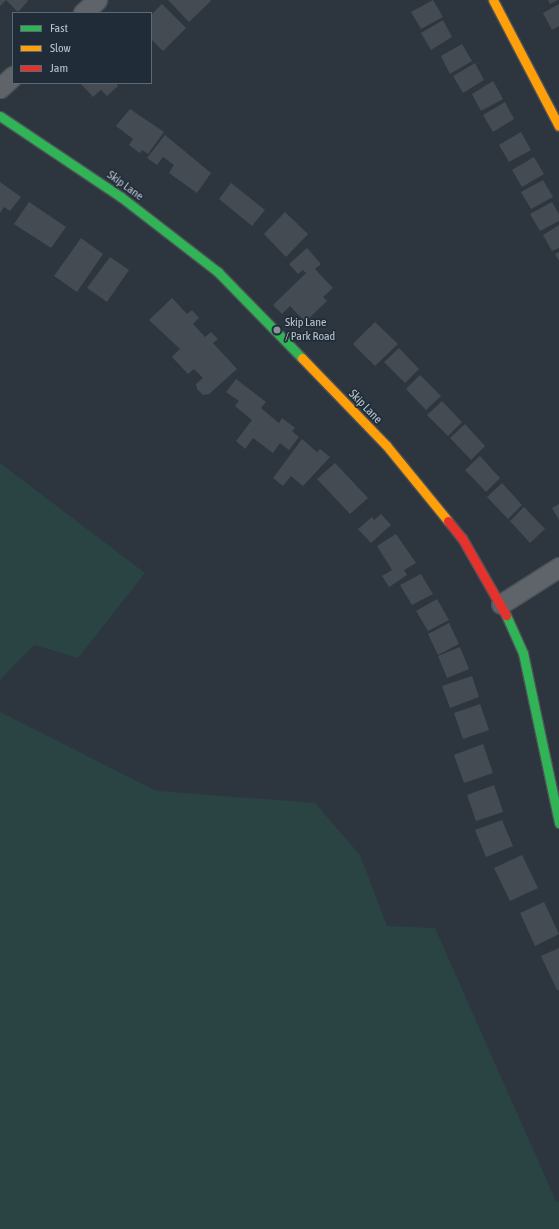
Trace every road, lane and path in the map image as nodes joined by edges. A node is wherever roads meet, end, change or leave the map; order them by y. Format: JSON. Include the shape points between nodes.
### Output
{"nodes":[{"id":1,"x":97,"y":0,"type":"edge"},
{"id":2,"x":493,"y":0,"type":"edge"},
{"id":3,"x":84,"y":12,"type":"edge"},
{"id":4,"x":12,"y":77,"type":"edge"},
{"id":5,"x":0,"y":88,"type":"edge"},
{"id":6,"x":0,"y":116,"type":"edge"},
{"id":7,"x":559,"y":126,"type":"edge"},
{"id":8,"x":559,"y":567,"type":"edge"},
{"id":9,"x":501,"y":604,"type":"junction"},
{"id":10,"x":559,"y":823,"type":"edge"}],
"edges":[{"from":1,"to":3,"type":"street"},
{"from":2,"to":7,"type":"street"},
{"from":4,"to":5,"type":"street"},
{"from":6,"to":9,"type":"street","name":"Skip Lane","via":[[121,197],[218,272],[386,445],[462,538]]},
{"from":8,"to":9,"type":"street"},
{"from":9,"to":10,"type":"street","name":"Skip Lane","via":[[523,653]]}]}
